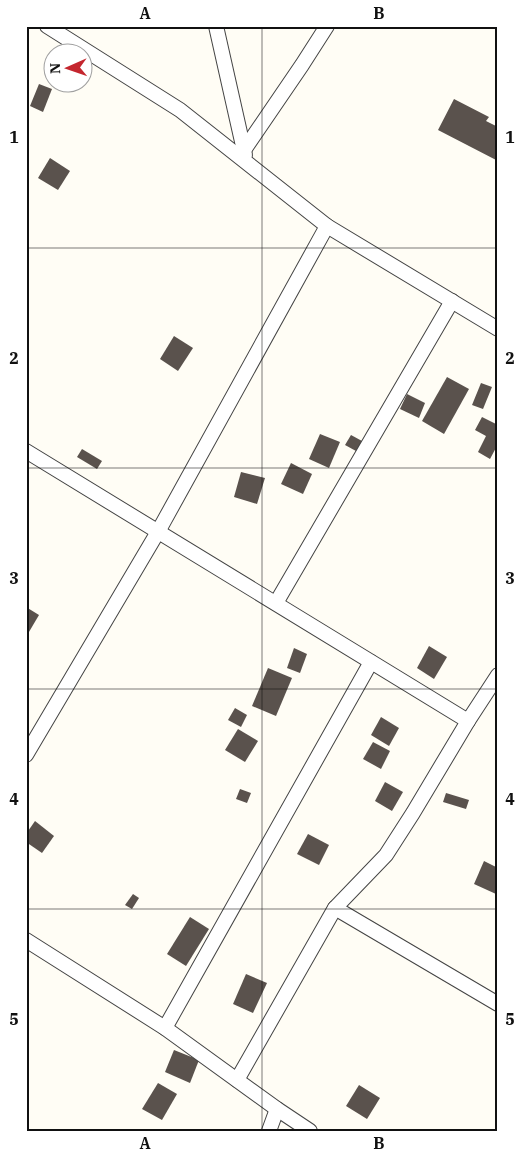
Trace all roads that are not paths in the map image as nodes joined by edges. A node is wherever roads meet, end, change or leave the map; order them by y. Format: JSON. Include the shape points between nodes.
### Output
{"nodes":[{"id":1,"x":47,"y":26,"type":"edge"},
{"id":2,"x":216,"y":26,"type":"edge"},
{"id":3,"x":327,"y":26,"type":"edge"},
{"id":4,"x":244,"y":150,"type":"junction"},
{"id":5,"x":249,"y":165,"type":"junction"},
{"id":6,"x":327,"y":226,"type":"junction"},
{"id":7,"x":452,"y":301,"type":"junction"},
{"id":8,"x":498,"y":329,"type":"edge"},
{"id":9,"x":26,"y":451,"type":"edge"},
{"id":10,"x":159,"y":530,"type":"junction"},
{"id":11,"x":276,"y":603,"type":"junction"},
{"id":12,"x":371,"y":662,"type":"junction"},
{"id":13,"x":498,"y":675,"type":"edge"},
{"id":14,"x":468,"y":721,"type":"junction"},
{"id":15,"x":26,"y":755,"type":"edge"},
{"id":16,"x":335,"y":908,"type":"junction"},
{"id":17,"x":26,"y":940,"type":"edge"},
{"id":18,"x":498,"y":1004,"type":"edge"},
{"id":19,"x":165,"y":1028,"type":"junction"},
{"id":20,"x":237,"y":1080,"type":"junction"},
{"id":21,"x":277,"y":1109,"type":"junction"},
{"id":22,"x":270,"y":1131,"type":"edge"},
{"id":23,"x":310,"y":1131,"type":"edge"}],
"edges":[{"from":1,"to":5,"type":"street","via":[[180,110]]},
{"from":2,"to":4,"type":"street"},
{"from":3,"to":4,"type":"street"},
{"from":4,"to":5,"type":"street"},
{"from":5,"to":6,"type":"street"},
{"from":6,"to":7,"type":"street"},
{"from":6,"to":10,"type":"street"},
{"from":7,"to":8,"type":"street"},
{"from":7,"to":11,"type":"street"},
{"from":9,"to":10,"type":"street"},
{"from":10,"to":11,"type":"street"},
{"from":10,"to":15,"type":"street"},
{"from":11,"to":12,"type":"street"},
{"from":12,"to":14,"type":"street"},
{"from":12,"to":19,"type":"street"},
{"from":13,"to":14,"type":"street"},
{"from":14,"to":16,"type":"street","via":[[386,855]]},
{"from":16,"to":18,"type":"street"},
{"from":16,"to":20,"type":"street"},
{"from":17,"to":19,"type":"street"},
{"from":19,"to":20,"type":"street"},
{"from":20,"to":21,"type":"street"},
{"from":21,"to":22,"type":"street"},
{"from":21,"to":23,"type":"street"}]}
